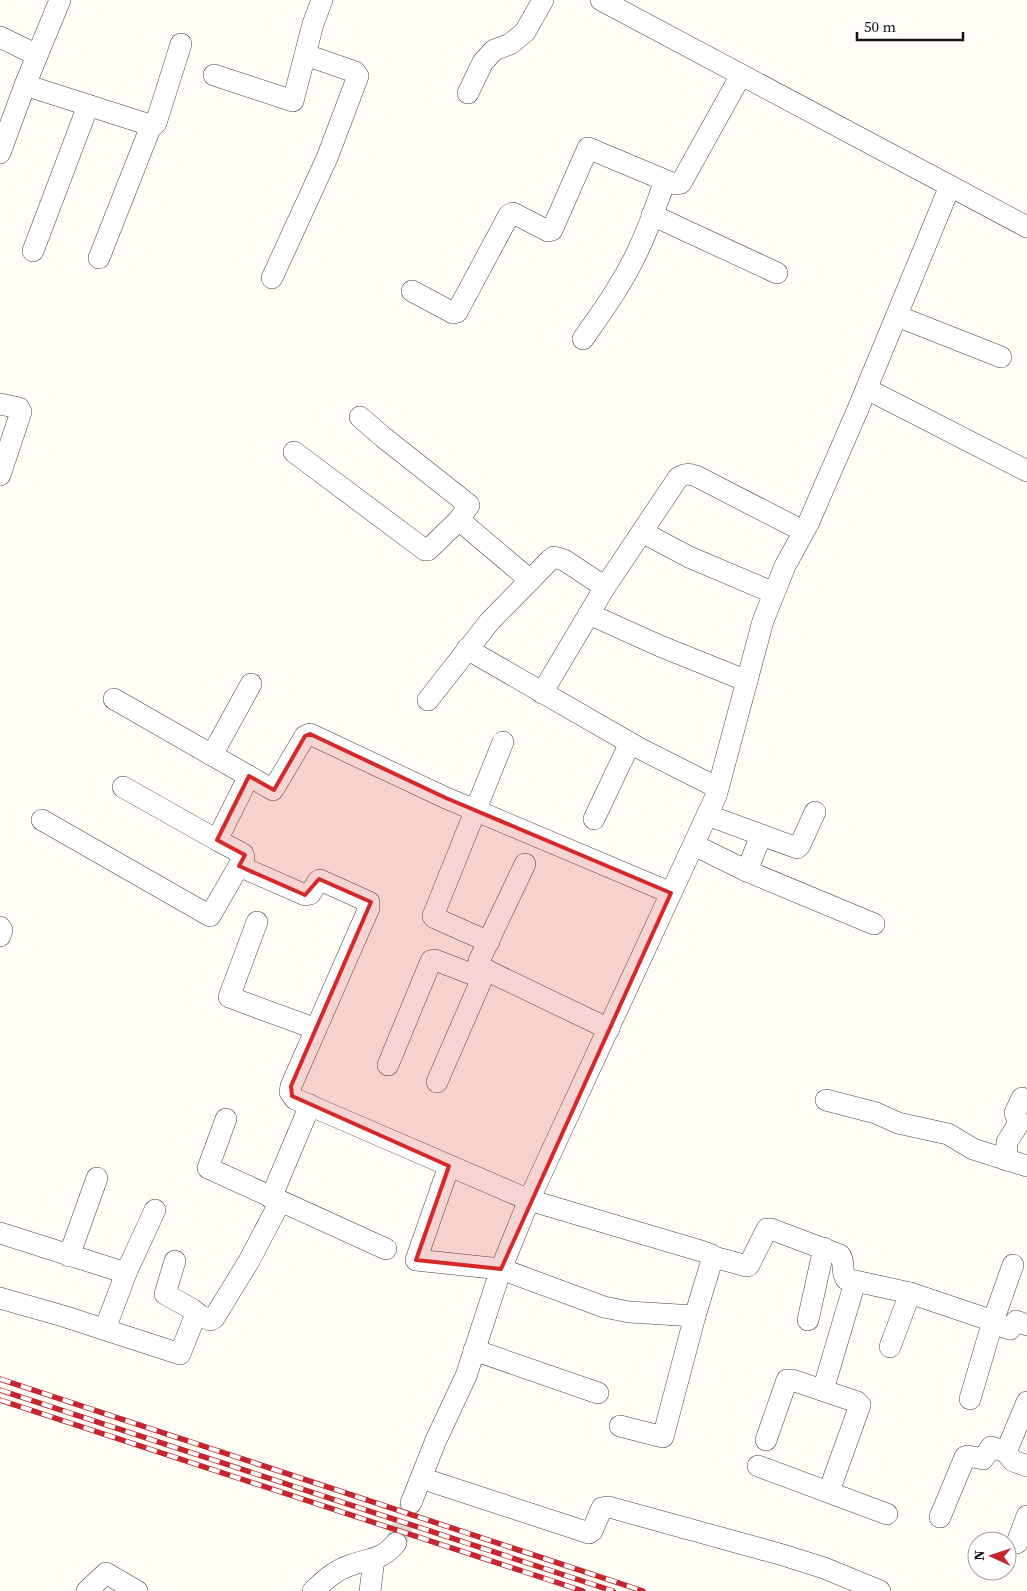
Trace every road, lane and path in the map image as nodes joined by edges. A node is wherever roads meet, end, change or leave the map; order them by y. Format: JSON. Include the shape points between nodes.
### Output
{"nodes":[{"id":1,"x":60,"y":0,"type":"edge"},
{"id":2,"x":322,"y":0,"type":"edge"},
{"id":3,"x":544,"y":0,"type":"edge"},
{"id":4,"x":601,"y":0,"type":"edge"},
{"id":5,"x":0,"y":36,"type":"edge"},
{"id":6,"x":181,"y":44,"type":"dead end"},
{"id":7,"x":38,"y":55,"type":"junction"},
{"id":8,"x":306,"y":55,"type":"junction"},
{"id":9,"x":214,"y":75,"type":"dead end"},
{"id":10,"x":741,"y":75,"type":"junction"},
{"id":11,"x":25,"y":85,"type":"junction"},
{"id":12,"x":468,"y":93,"type":"dead end"},
{"id":13,"x":88,"y":106,"type":"junction"},
{"id":14,"x":151,"y":126,"type":"junction"},
{"id":15,"x":0,"y":153,"type":"edge"},
{"id":16,"x":665,"y":181,"type":"junction"},
{"id":17,"x":950,"y":186,"type":"junction"},
{"id":18,"x":652,"y":215,"type":"junction"},
{"id":19,"x":1027,"y":227,"type":"edge"},
{"id":20,"x":33,"y":251,"type":"dead end"},
{"id":21,"x":99,"y":258,"type":"dead end"},
{"id":22,"x":777,"y":273,"type":"dead end"},
{"id":23,"x":272,"y":278,"type":"dead end"},
{"id":24,"x":412,"y":291,"type":"dead end"},
{"id":25,"x":897,"y":316,"type":"junction"},
{"id":26,"x":583,"y":339,"type":"dead end"},
{"id":27,"x":1001,"y":357,"type":"dead end"},
{"id":28,"x":867,"y":389,"type":"junction"},
{"id":29,"x":0,"y":404,"type":"edge"},
{"id":30,"x":360,"y":416,"type":"dead end"},
{"id":31,"x":294,"y":452,"type":"dead end"},
{"id":32,"x":1027,"y":471,"type":"edge"},
{"id":33,"x":0,"y":475,"type":"edge"},
{"id":34,"x":459,"y":520,"type":"junction"},
{"id":35,"x":642,"y":532,"type":"junction"},
{"id":36,"x":803,"y":532,"type":"junction"},
{"id":37,"x":530,"y":580,"type":"junction"},
{"id":38,"x":605,"y":587,"type":"junction"},
{"id":39,"x":774,"y":593,"type":"junction"},
{"id":40,"x":589,"y":614,"type":"junction"},
{"id":41,"x":466,"y":649,"type":"junction"},
{"id":42,"x":747,"y":682,"type":"junction"},
{"id":43,"x":251,"y":684,"type":"dead end"},
{"id":44,"x":542,"y":693,"type":"junction"},
{"id":45,"x":114,"y":699,"type":"dead end"},
{"id":46,"x":428,"y":700,"type":"dead end"},
{"id":47,"x":503,"y":742,"type":"dead end"},
{"id":48,"x":630,"y":743,"type":"junction"},
{"id":49,"x":212,"y":755,"type":"junction"},
{"id":50,"x":249,"y":776,"type":"junction"},
{"id":51,"x":124,"y":787,"type":"dead end"},
{"id":52,"x":718,"y":788,"type":"junction"},
{"id":53,"x":474,"y":810,"type":"junction"},
{"id":54,"x":815,"y":812,"type":"dead end"},
{"id":55,"x":707,"y":815,"type":"junction"},
{"id":56,"x":594,"y":819,"type":"dead end"},
{"id":57,"x":42,"y":820,"type":"dead end"},
{"id":58,"x":761,"y":835,"type":"junction"},
{"id":59,"x":218,"y":840,"type":"junction"},
{"id":60,"x":694,"y":845,"type":"junction"},
{"id":61,"x":525,"y":864,"type":"dead end"},
{"id":62,"x":239,"y":866,"type":"junction"},
{"id":63,"x":747,"y":871,"type":"junction"},
{"id":64,"x":671,"y":892,"type":"junction"},
{"id":65,"x":257,"y":922,"type":"dead end"},
{"id":66,"x":874,"y":924,"type":"dead end"},
{"id":67,"x":0,"y":927,"type":"edge"},
{"id":68,"x":0,"y":936,"type":"edge"},
{"id":69,"x":489,"y":942,"type":"junction"},
{"id":70,"x":485,"y":975,"type":"junction"},
{"id":71,"x":316,"y":1029,"type":"junction"},
{"id":72,"x":609,"y":1029,"type":"junction"},
{"id":73,"x":388,"y":1065,"type":"dead end"},
{"id":74,"x":436,"y":1082,"type":"dead end"},
{"id":75,"x":1022,"y":1098,"type":"dead end"},
{"id":76,"x":826,"y":1100,"type":"dead end"},
{"id":77,"x":310,"y":1105,"type":"junction"},
{"id":78,"x":226,"y":1119,"type":"dead end"},
{"id":79,"x":1006,"y":1160,"type":"junction"},
{"id":80,"x":449,"y":1166,"type":"junction"},
{"id":81,"x":1027,"y":1166,"type":"edge"},
{"id":82,"x":97,"y":1178,"type":"dead end"},
{"id":83,"x":276,"y":1200,"type":"junction"},
{"id":84,"x":530,"y":1200,"type":"junction"},
{"id":85,"x":155,"y":1210,"type":"dead end"},
{"id":86,"x":0,"y":1233,"type":"edge"},
{"id":87,"x":824,"y":1248,"type":"junction"},
{"id":88,"x":386,"y":1249,"type":"dead end"},
{"id":89,"x":69,"y":1256,"type":"junction"},
{"id":90,"x":714,"y":1258,"type":"junction"},
{"id":91,"x":175,"y":1261,"type":"dead end"},
{"id":92,"x":1012,"y":1265,"type":"dead end"},
{"id":93,"x":501,"y":1269,"type":"junction"},
{"id":94,"x":126,"y":1273,"type":"junction"},
{"id":95,"x":855,"y":1282,"type":"junction"},
{"id":96,"x":910,"y":1293,"type":"junction"},
{"id":97,"x":0,"y":1298,"type":"edge"},
{"id":98,"x":198,"y":1314,"type":"junction"},
{"id":99,"x":694,"y":1316,"type":"junction"},
{"id":100,"x":808,"y":1320,"type":"dead end"},
{"id":101,"x":992,"y":1322,"type":"junction"},
{"id":102,"x":1027,"y":1325,"type":"edge"},
{"id":103,"x":105,"y":1329,"type":"junction"},
{"id":104,"x":890,"y":1347,"type":"dead end"},
{"id":105,"x":474,"y":1350,"type":"junction"},
{"id":106,"x":823,"y":1390,"type":"junction"},
{"id":107,"x":598,"y":1393,"type":"dead end"},
{"id":108,"x":970,"y":1399,"type":"dead end"},
{"id":109,"x":1027,"y":1402,"type":"edge"},
{"id":110,"x":620,"y":1426,"type":"dead end"},
{"id":111,"x":766,"y":1440,"type":"dead end"},
{"id":112,"x":1006,"y":1452,"type":"junction"},
{"id":113,"x":758,"y":1466,"type":"dead end"},
{"id":114,"x":1027,"y":1466,"type":"edge"},
{"id":115,"x":421,"y":1478,"type":"junction"},
{"id":116,"x":829,"y":1491,"type":"junction"},
{"id":117,"x":411,"y":1503,"type":"tunnel mouth"},
{"id":118,"x":887,"y":1514,"type":"dead end"},
{"id":119,"x":1027,"y":1516,"type":"edge"},
{"id":120,"x":940,"y":1517,"type":"dead end"},
{"id":121,"x":396,"y":1543,"type":"tunnel mouth"},
{"id":122,"x":1017,"y":1543,"type":"dead end"},
{"id":123,"x":374,"y":1559,"type":"junction"},
{"id":124,"x":87,"y":1591,"type":"edge"},
{"id":125,"x":137,"y":1591,"type":"edge"},
{"id":126,"x":313,"y":1591,"type":"edge"},
{"id":127,"x":370,"y":1591,"type":"edge"},
{"id":128,"x":880,"y":1591,"type":"edge"}],
"edges":[{"from":1,"to":7,"type":"street"},
{"from":2,"to":8,"type":"street"},
{"from":3,"to":12,"type":"street","via":[[525,32],[510,44],[494,50],[483,62]]},
{"from":4,"to":10,"type":"street"},
{"from":5,"to":7,"type":"street"},
{"from":6,"to":14,"type":"street","via":[[156,123]]},
{"from":7,"to":11,"type":"street"},
{"from":8,"to":9,"type":"street","via":[[293,101]]},
{"from":8,"to":23,"type":"street","via":[[356,72],[358,76],[327,158]]},
{"from":10,"to":16,"type":"street","via":[[682,183],[676,185]]},
{"from":10,"to":17,"type":"street"},
{"from":11,"to":13,"type":"street"},
{"from":11,"to":15,"type":"street"},
{"from":13,"to":14,"type":"street"},
{"from":13,"to":20,"type":"street"},
{"from":14,"to":21,"type":"street"},
{"from":16,"to":18,"type":"street"},
{"from":16,"to":24,"type":"street","via":[[588,148],[552,230],[509,214],[457,312],[452,313]]},
{"from":17,"to":19,"type":"street"},
{"from":17,"to":25,"type":"street"},
{"from":18,"to":22,"type":"street"},
{"from":18,"to":26,"type":"street","via":[[629,269]]},
{"from":25,"to":27,"type":"street"},
{"from":25,"to":28,"type":"street"},
{"from":28,"to":32,"type":"street"},
{"from":28,"to":36,"type":"street"},
{"from":29,"to":33,"type":"street","via":[[19,408],[21,412]]},
{"from":30,"to":34,"type":"street","via":[[469,505]]},
{"from":31,"to":34,"type":"street","via":[[426,550]]},
{"from":34,"to":37,"type":"street"},
{"from":35,"to":36,"type":"street","via":[[683,474],[689,474]]},
{"from":35,"to":38,"type":"street"},
{"from":35,"to":39,"type":"street"},
{"from":36,"to":39,"type":"street"},
{"from":37,"to":38,"type":"street","via":[[554,557]]},
{"from":37,"to":41,"type":"street"},
{"from":38,"to":40,"type":"street"},
{"from":39,"to":42,"type":"street"},
{"from":40,"to":42,"type":"street"},
{"from":40,"to":44,"type":"street"},
{"from":41,"to":44,"type":"street"},
{"from":41,"to":46,"type":"street"},
{"from":42,"to":52,"type":"street"},
{"from":43,"to":49,"type":"street"},
{"from":44,"to":48,"type":"street"},
{"from":45,"to":49,"type":"street"},
{"from":47,"to":53,"type":"street"},
{"from":48,"to":52,"type":"street"},
{"from":48,"to":56,"type":"street"},
{"from":49,"to":50,"type":"street"},
{"from":50,"to":53,"type":"street","via":[[274,790],[305,736],[310,734]]},
{"from":50,"to":59,"type":"street"},
{"from":51,"to":59,"type":"street"},
{"from":52,"to":55,"type":"street"},
{"from":53,"to":64,"type":"street"},
{"from":53,"to":69,"type":"street","via":[[433,916]]},
{"from":54,"to":58,"type":"street","via":[[799,848]]},
{"from":55,"to":58,"type":"street"},
{"from":55,"to":60,"type":"street"},
{"from":57,"to":62,"type":"street","via":[[208,916],[212,915]]},
{"from":58,"to":63,"type":"street"},
{"from":59,"to":62,"type":"street","via":[[243,854]]},
{"from":60,"to":63,"type":"street"},
{"from":60,"to":64,"type":"street"},
{"from":61,"to":69,"type":"street"},
{"from":62,"to":71,"type":"street","via":[[306,895],[320,880],[369,902]]},
{"from":63,"to":66,"type":"street"},
{"from":64,"to":72,"type":"street"},
{"from":65,"to":71,"type":"street","via":[[229,997]]},
{"from":67,"to":68,"type":"street"},
{"from":69,"to":70,"type":"street","via":[[479,963]]},
{"from":70,"to":72,"type":"street"},
{"from":70,"to":73,"type":"street","via":[[431,961]]},
{"from":70,"to":74,"type":"street"},
{"from":71,"to":77,"type":"street","via":[[291,1086],[292,1096]]},
{"from":72,"to":84,"type":"street"},
{"from":75,"to":79,"type":"street","via":[[1015,1113],[1019,1124],[1007,1142]]},
{"from":76,"to":79,"type":"street","via":[[876,1113],[898,1123],[948,1134],[968,1147]]},
{"from":77,"to":80,"type":"street"},
{"from":77,"to":83,"type":"street"},
{"from":78,"to":83,"type":"street","via":[[208,1168]]},
{"from":79,"to":81,"type":"street"},
{"from":80,"to":84,"type":"street"},
{"from":80,"to":93,"type":"street","via":[[416,1260]]},
{"from":82,"to":89,"type":"street"},
{"from":83,"to":88,"type":"street"},
{"from":83,"to":98,"type":"street","via":[[249,1261],[214,1318],[210,1320]]},
{"from":84,"to":90,"type":"street"},
{"from":84,"to":93,"type":"street"},
{"from":85,"to":94,"type":"street"},
{"from":86,"to":89,"type":"street"},
{"from":87,"to":90,"type":"street","via":[[768,1229],[747,1266]]},
{"from":87,"to":95,"type":"street","via":[[840,1255],[844,1278]]},
{"from":87,"to":100,"type":"street"},
{"from":89,"to":94,"type":"street"},
{"from":90,"to":99,"type":"street"},
{"from":91,"to":98,"type":"street","via":[[165,1294]]},
{"from":92,"to":101,"type":"street"},
{"from":93,"to":99,"type":"street","via":[[612,1310]]},
{"from":93,"to":105,"type":"street"},
{"from":94,"to":103,"type":"street"},
{"from":95,"to":96,"type":"street"},
{"from":95,"to":106,"type":"street"},
{"from":96,"to":101,"type":"street"},
{"from":96,"to":104,"type":"street"},
{"from":97,"to":103,"type":"street"},
{"from":98,"to":103,"type":"street","via":[[180,1354]]},
{"from":99,"to":110,"type":"street","via":[[664,1436],[661,1438]]},
{"from":101,"to":102,"type":"street","via":[[1010,1329],[1016,1321]]},
{"from":101,"to":108,"type":"street"},
{"from":105,"to":107,"type":"street"},
{"from":105,"to":115,"type":"street","via":[[466,1376]]},
{"from":106,"to":111,"type":"street","via":[[787,1380]]},
{"from":106,"to":116,"type":"street","via":[[860,1406]]},
{"from":109,"to":112,"type":"street"},
{"from":112,"to":114,"type":"street","via":[[1013,1461]]},
{"from":112,"to":120,"type":"street","via":[[991,1447],[983,1459],[966,1456]]},
{"from":113,"to":116,"type":"street"},
{"from":115,"to":117,"type":"street"},
{"from":115,"to":128,"type":"street","via":[[589,1533],[602,1508],[609,1507],[783,1555]]},
{"from":116,"to":118,"type":"street"},
{"from":119,"to":122,"type":"street"},
{"from":121,"to":123,"type":"street","via":[[388,1552]]},
{"from":123,"to":126,"type":"street","via":[[329,1575]]},
{"from":123,"to":127,"type":"street"},
{"from":124,"to":125,"type":"street","via":[[106,1573]]}]}
